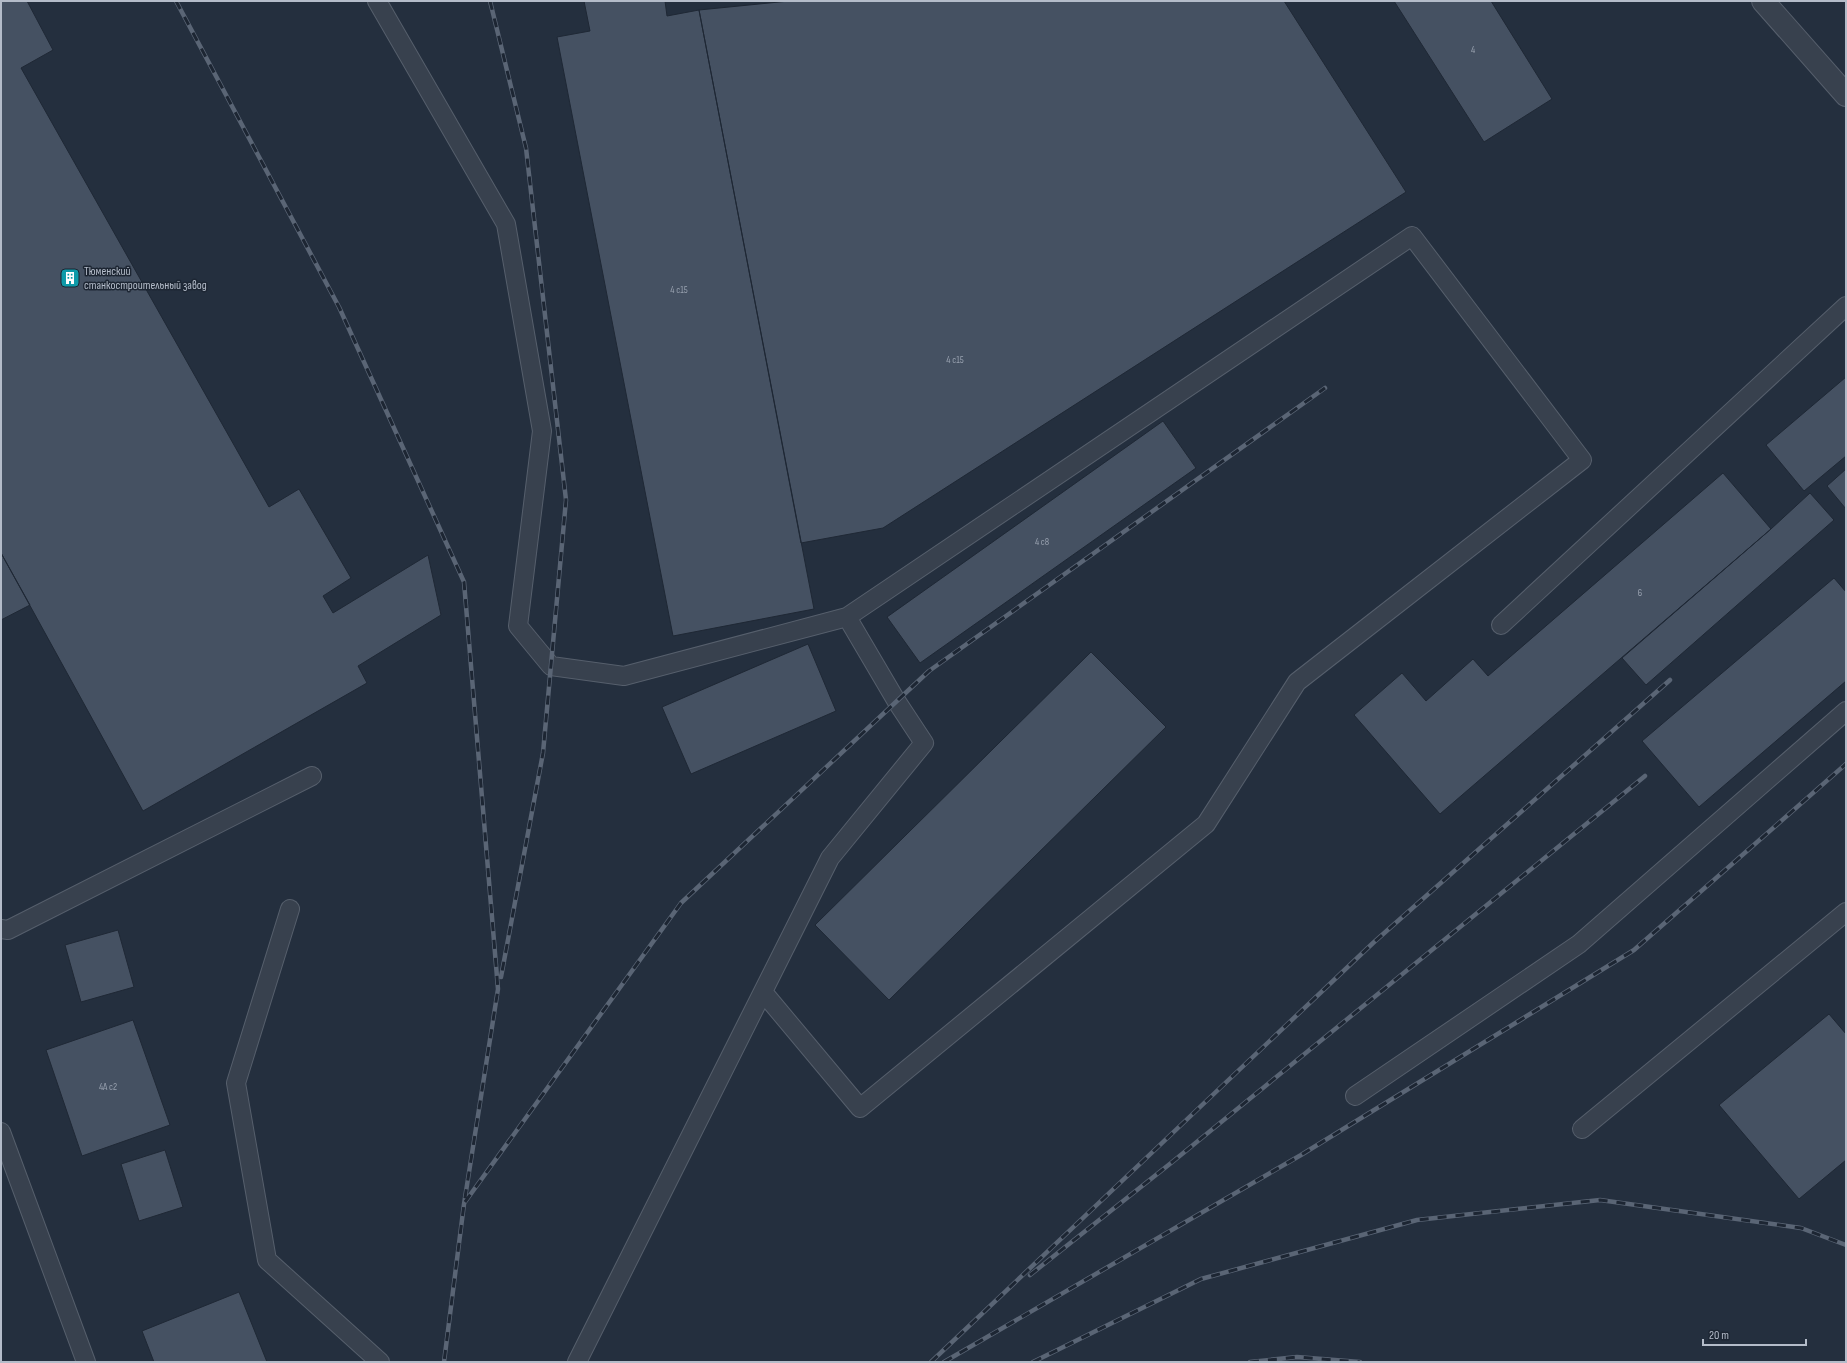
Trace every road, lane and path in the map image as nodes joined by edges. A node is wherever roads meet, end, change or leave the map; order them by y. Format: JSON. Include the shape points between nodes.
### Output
{"nodes":[{"id":1,"x":377,"y":1,"type":"edge"},
{"id":2,"x":1763,"y":1,"type":"edge"},
{"id":3,"x":1846,"y":95,"type":"edge"},
{"id":4,"x":1846,"y":306,"type":"edge"},
{"id":5,"x":847,"y":617,"type":"junction"},
{"id":6,"x":1501,"y":625,"type":"dead end"},
{"id":7,"x":1846,"y":710,"type":"edge"},
{"id":8,"x":312,"y":776,"type":"dead end"},
{"id":9,"x":290,"y":909,"type":"dead end"},
{"id":10,"x":1846,"y":912,"type":"edge"},
{"id":11,"x":1,"y":929,"type":"edge"},
{"id":12,"x":763,"y":992,"type":"junction"},
{"id":13,"x":1356,"y":1096,"type":"dead end"},
{"id":14,"x":1582,"y":1129,"type":"dead end"},
{"id":15,"x":1,"y":1132,"type":"edge"},
{"id":16,"x":86,"y":1362,"type":"edge"},
{"id":17,"x":380,"y":1362,"type":"edge"},
{"id":18,"x":577,"y":1362,"type":"edge"}],
"edges":[{"from":1,"to":5,"type":"lane","via":[[506,224],[542,431],[518,626],[551,666],[624,676]]},
{"from":2,"to":3,"type":"street"},
{"from":4,"to":6,"type":"lane"},
{"from":5,"to":12,"type":"lane","via":[[924,743],[830,858]]},
{"from":5,"to":12,"type":"lane","via":[[1412,236],[1582,460],[1297,682],[1206,824],[860,1108]]},
{"from":7,"to":13,"type":"lane","via":[[1579,944]]},
{"from":8,"to":11,"type":"lane","via":[[8,930]]},
{"from":9,"to":17,"type":"lane","via":[[236,1083],[267,1260]]},
{"from":10,"to":14,"type":"lane"},
{"from":12,"to":18,"type":"lane"},
{"from":15,"to":16,"type":"lane"}]}
